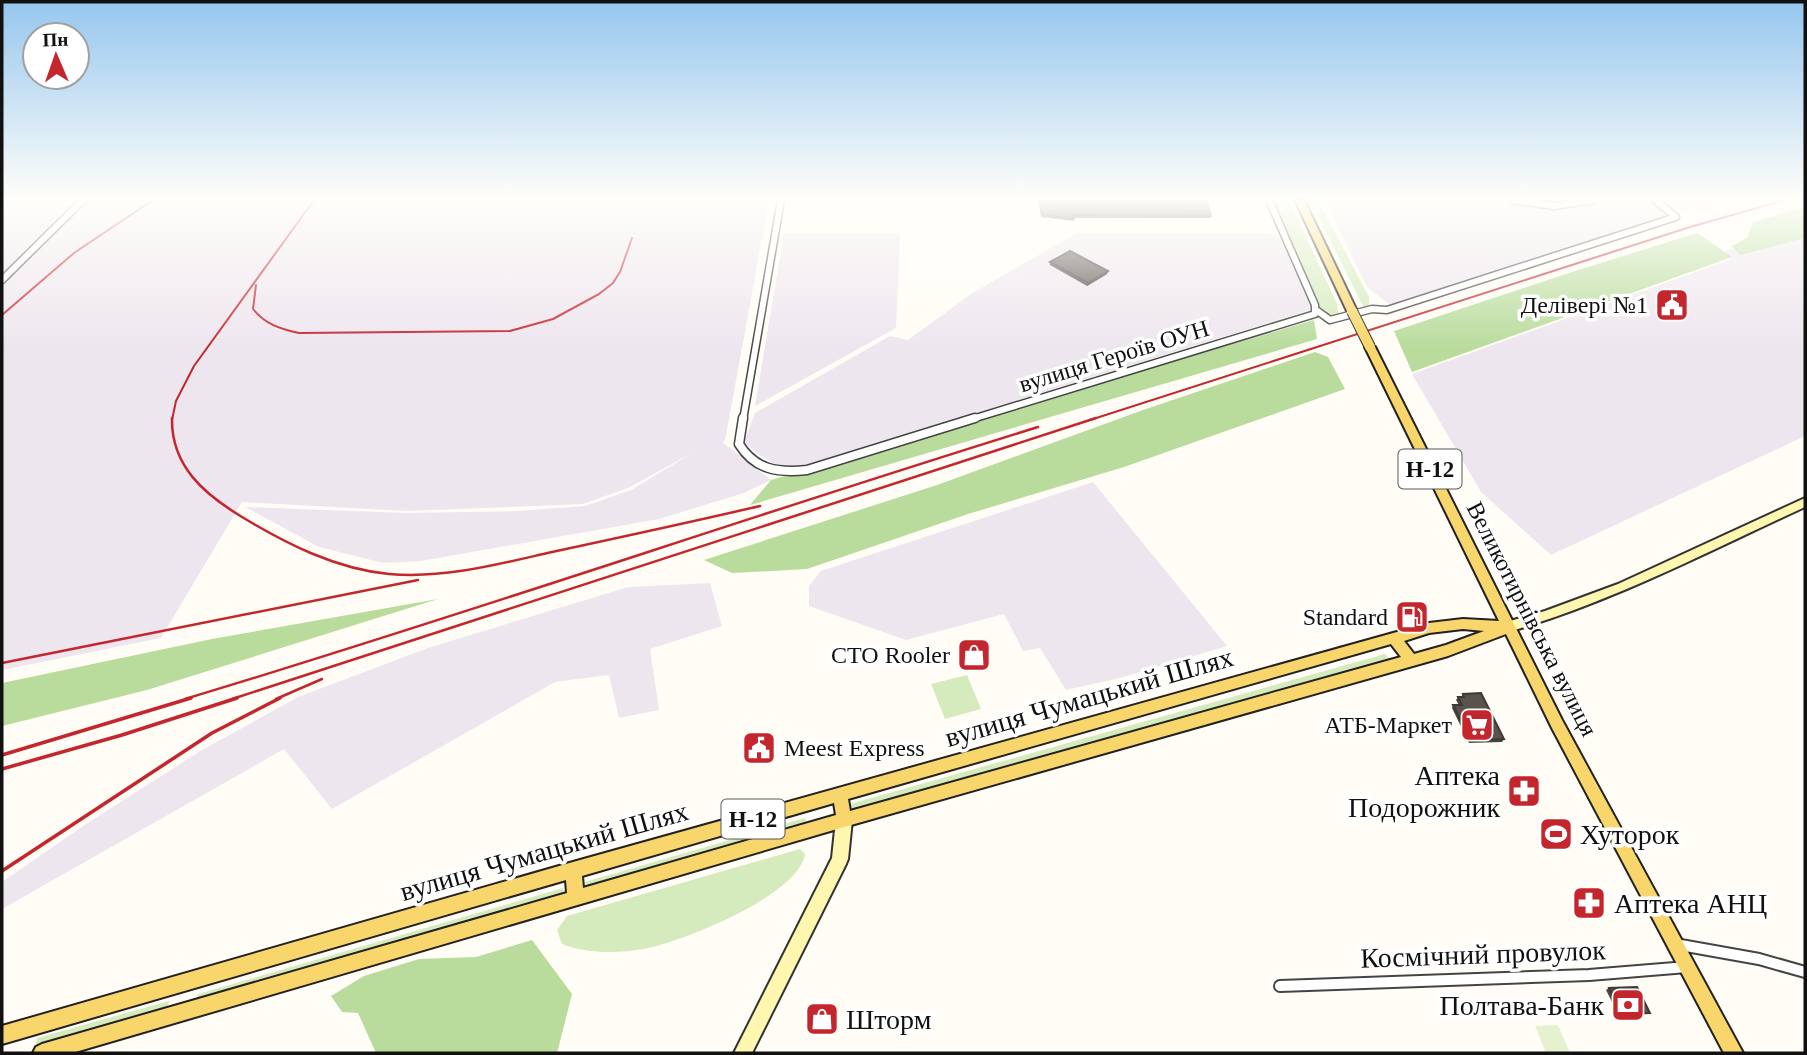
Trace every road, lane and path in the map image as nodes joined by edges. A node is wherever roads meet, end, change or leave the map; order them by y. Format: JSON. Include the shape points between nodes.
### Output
{"nodes":[{"id":1,"x":33,"y":249,"type":"edge"},
{"id":2,"x":772,"y":249,"type":"edge"},
{"id":3,"x":1290,"y":249,"type":"edge"},
{"id":4,"x":1323,"y":249,"type":"edge"},
{"id":5,"x":1576,"y":249,"type":"edge"},
{"id":6,"x":2,"y":280,"type":"edge"},
{"id":7,"x":1316,"y":310,"type":"junction"},
{"id":8,"x":1805,"y":502,"type":"edge"},
{"id":9,"x":1508,"y":627,"type":"junction"},
{"id":10,"x":1394,"y":638,"type":"junction"},
{"id":11,"x":1411,"y":660,"type":"junction"},
{"id":12,"x":840,"y":794,"type":"junction"},
{"id":13,"x":844,"y":820,"type":"junction"},
{"id":14,"x":573,"y":870,"type":"junction"},
{"id":15,"x":576,"y":899,"type":"junction"},
{"id":16,"x":1675,"y":944,"type":"junction"},
{"id":17,"x":1687,"y":967,"type":"junction"},
{"id":18,"x":1805,"y":972,"type":"edge"},
{"id":19,"x":1280,"y":986,"type":"dead end"},
{"id":20,"x":2,"y":1035,"type":"edge"},
{"id":21,"x":42,"y":1053,"type":"edge"},
{"id":22,"x":743,"y":1053,"type":"edge"},
{"id":23,"x":1734,"y":1053,"type":"edge"}],
"edges":[{"from":1,"to":6,"type":"street"},
{"from":2,"to":7,"type":"street","name":"вулиця Героїв ОУН","via":[[739,443],[746,457],[771,472],[807,470],[1315,314]]},
{"from":3,"to":7,"type":"street"},
{"from":4,"to":9,"type":"main road","name":"Великотирнівська вулиця","number":"Н-12","bridge":true},
{"from":5,"to":7,"type":"street","via":[[1387,310],[1372,309],[1330,320]]},
{"from":8,"to":9,"type":"main road","name":"вулиця Чумацький Шлях","via":[[1591,601]]},
{"from":9,"to":10,"type":"main road","name":"вулиця Чумацький Шлях","number":"Н-12","via":[[1463,624]]},
{"from":9,"to":11,"type":"main road","name":"вулиця Чумацький Шлях","number":"Н-12"},
{"from":9,"to":16,"type":"main road","name":"Великотирнівська вулиця"},
{"from":10,"to":11,"type":"main road"},
{"from":10,"to":12,"type":"main road","name":"вулиця Чумацький Шлях","number":"Н-12"},
{"from":11,"to":13,"type":"main road","name":"вулиця Чумацький Шлях","number":"Н-12"},
{"from":12,"to":13,"type":"main road"},
{"from":12,"to":14,"type":"main road","name":"вулиця Чумацький Шлях","number":"Н-12"},
{"from":13,"to":15,"type":"main road","name":"вулиця Чумацький Шлях","number":"Н-12"},
{"from":13,"to":22,"type":"main road","via":[[840,859]]},
{"from":14,"to":15,"type":"main road"},
{"from":14,"to":20,"type":"main road","name":"вулиця Чумацький Шлях","number":"Н-12"},
{"from":15,"to":21,"type":"main road","name":"вулиця Чумацький Шлях","number":"Н-12"},
{"from":16,"to":17,"type":"main road","name":"Великотирнівська вулиця"},
{"from":16,"to":18,"type":"street"},
{"from":17,"to":19,"type":"street","name":"Космічний провулок"},
{"from":17,"to":23,"type":"main road","name":"Великотирнівська вулиця"}]}
